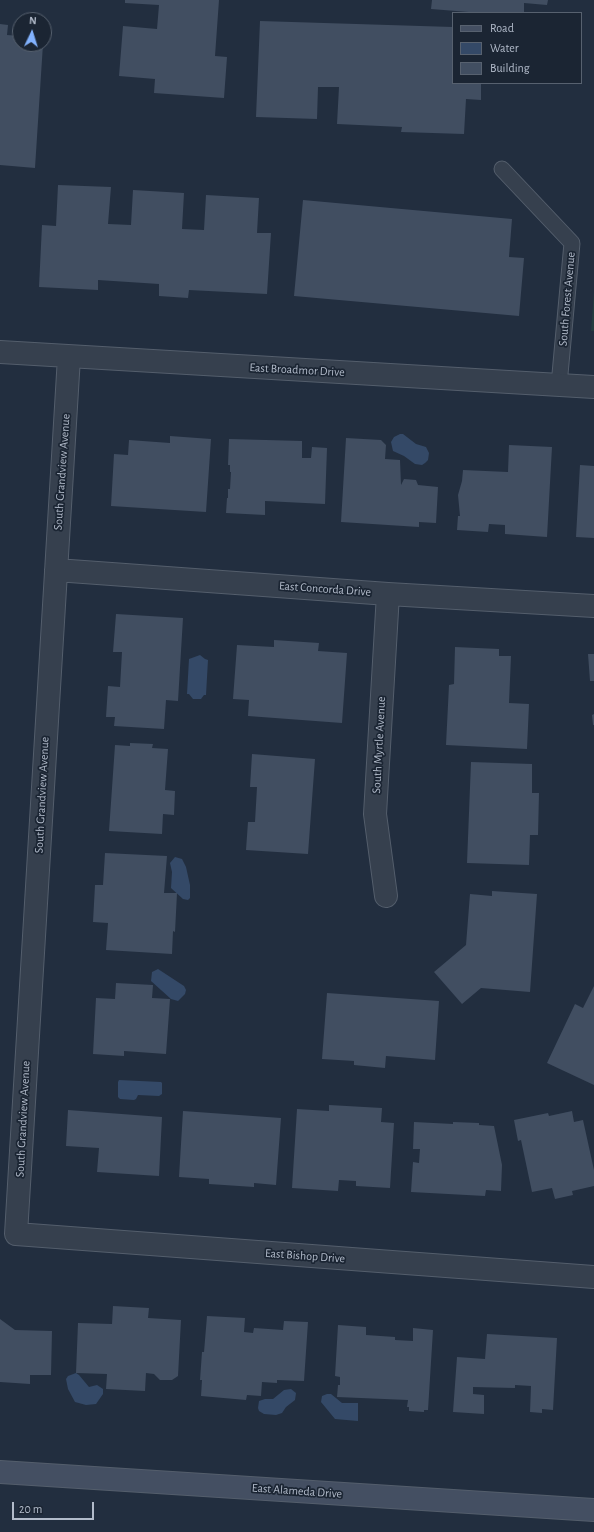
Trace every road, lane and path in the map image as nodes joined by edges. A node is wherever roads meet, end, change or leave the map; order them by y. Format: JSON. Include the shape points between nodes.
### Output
{"nodes":[{"id":1,"x":502,"y":170,"type":"dead end"},
{"id":2,"x":0,"y":352,"type":"edge"},
{"id":3,"x":69,"y":357,"type":"junction"},
{"id":4,"x":559,"y":385,"type":"junction"},
{"id":5,"x":594,"y":387,"type":"edge"},
{"id":6,"x":56,"y":570,"type":"junction"},
{"id":7,"x":388,"y":594,"type":"junction"},
{"id":8,"x":594,"y":606,"type":"edge"},
{"id":9,"x":386,"y":896,"type":"dead end"},
{"id":10,"x":16,"y":1234,"type":"joint"},
{"id":11,"x":594,"y":1278,"type":"edge"},
{"id":12,"x":0,"y":1472,"type":"edge"},
{"id":13,"x":594,"y":1510,"type":"edge"}],
"edges":[{"from":1,"to":4,"type":"lane","name":"South Forest Avenue","via":[[572,243]]},
{"from":2,"to":3,"type":"street","name":"East Broadmor Drive"},
{"from":3,"to":4,"type":"street","name":"East Broadmor Drive"},
{"from":3,"to":6,"type":"street","name":"South Grandview Avenue"},
{"from":4,"to":5,"type":"street","name":"East Broadmor Drive"},
{"from":6,"to":7,"type":"street","name":"East Concorda Drive"},
{"from":6,"to":10,"type":"street","name":"South Grandview Avenue"},
{"from":7,"to":8,"type":"street","name":"East Concorda Drive"},
{"from":7,"to":9,"type":"street","name":"South Myrtle Avenue","via":[[375,814]]},
{"from":10,"to":11,"type":"street","name":"East Bishop Drive"},
{"from":12,"to":13,"type":"street","name":"East Alameda Drive"}]}
